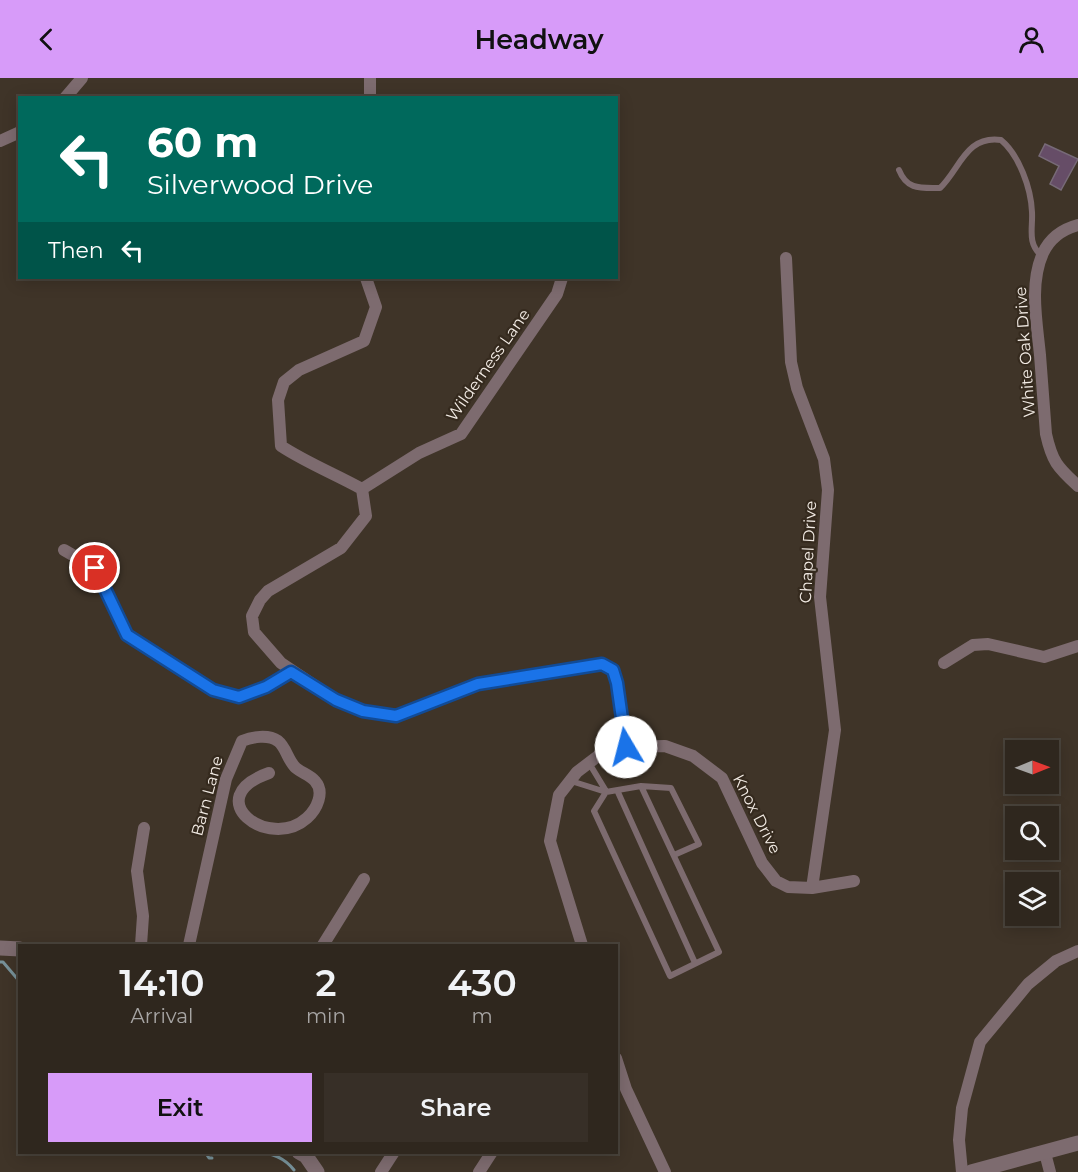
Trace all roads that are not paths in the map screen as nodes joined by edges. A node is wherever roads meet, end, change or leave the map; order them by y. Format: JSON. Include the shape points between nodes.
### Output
{"nodes":[{"id":1,"x":82,"y":78,"type":"edge"},
{"id":2,"x":370,"y":78,"type":"edge"},
{"id":3,"x":67,"y":96,"type":"edge"},
{"id":4,"x":370,"y":96,"type":"edge"},
{"id":5,"x":18,"y":133,"type":"edge"},
{"id":6,"x":0,"y":141,"type":"edge"},
{"id":7,"x":899,"y":170,"type":"dead end"},
{"id":8,"x":1078,"y":225,"type":"edge"},
{"id":9,"x":1042,"y":256,"type":"junction"},
{"id":10,"x":786,"y":258,"type":"dead end"},
{"id":11,"x":366,"y":279,"type":"edge"},
{"id":12,"x":562,"y":279,"type":"edge"},
{"id":13,"x":1078,"y":486,"type":"edge"},
{"id":14,"x":362,"y":489,"type":"junction"},
{"id":15,"x":64,"y":550,"type":"dead end"},
{"id":16,"x":1078,"y":646,"type":"edge"},
{"id":17,"x":944,"y":663,"type":"dead end"},
{"id":18,"x":291,"y":672,"type":"junction"},
{"id":19,"x":626,"y":747,"type":"junction"},
{"id":20,"x":589,"y":763,"type":"junction"},
{"id":21,"x":269,"y":773,"type":"dead end"},
{"id":22,"x":570,"y":781,"type":"junction"},
{"id":23,"x":641,"y":786,"type":"junction"},
{"id":24,"x":617,"y":790,"type":"junction"},
{"id":25,"x":606,"y":792,"type":"junction"},
{"id":26,"x":144,"y":828,"type":"dead end"},
{"id":27,"x":674,"y":855,"type":"junction"},
{"id":28,"x":364,"y":879,"type":"dead end"},
{"id":29,"x":854,"y":881,"type":"dead end"},
{"id":30,"x":812,"y":888,"type":"junction"},
{"id":31,"x":141,"y":944,"type":"edge"},
{"id":32,"x":189,"y":944,"type":"edge"},
{"id":33,"x":324,"y":944,"type":"edge"},
{"id":34,"x":582,"y":944,"type":"edge"},
{"id":35,"x":0,"y":948,"type":"edge"},
{"id":36,"x":18,"y":949,"type":"edge"},
{"id":37,"x":1078,"y":951,"type":"edge"},
{"id":38,"x":695,"y":963,"type":"junction"},
{"id":39,"x":618,"y":1064,"type":"edge"},
{"id":40,"x":1078,"y":1143,"type":"edge"},
{"id":41,"x":1045,"y":1153,"type":"junction"},
{"id":42,"x":302,"y":1154,"type":"edge"},
{"id":43,"x":393,"y":1154,"type":"edge"},
{"id":44,"x":491,"y":1154,"type":"edge"},
{"id":45,"x":317,"y":1172,"type":"edge"},
{"id":46,"x":381,"y":1172,"type":"edge"},
{"id":47,"x":478,"y":1172,"type":"edge"},
{"id":48,"x":665,"y":1172,"type":"edge"},
{"id":49,"x":962,"y":1172,"type":"edge"},
{"id":50,"x":970,"y":1172,"type":"edge"},
{"id":51,"x":1050,"y":1172,"type":"edge"}],
"edges":[{"from":1,"to":3,"type":"street"},
{"from":2,"to":4,"type":"street"},
{"from":5,"to":6,"type":"street"},
{"from":7,"to":9,"type":"lane","via":[[910,185],[940,188],[977,143],[1001,140],[1023,171],[1032,210],[1032,243]]},
{"from":8,"to":9,"type":"street","name":"White Oak Drive","via":[[1060,232]]},
{"from":9,"to":13,"type":"street","name":"White Oak Drive","via":[[1035,306],[1047,434],[1060,470]]},
{"from":10,"to":30,"type":"street","name":"Chapel Drive","via":[[791,362],[824,459],[828,490],[820,597],[835,730]]},
{"from":11,"to":14,"type":"street","via":[[376,307],[364,341],[299,370],[284,382],[279,400],[280,446]]},
{"from":12,"to":14,"type":"street","name":"Wilderness Lane","via":[[557,294],[461,435],[419,453]]},
{"from":14,"to":18,"type":"street","via":[[366,516],[341,548],[268,591],[254,608],[254,632]]},
{"from":15,"to":18,"type":"street","via":[[95,568],[127,635],[213,690],[239,697]]},
{"from":16,"to":17,"type":"street","via":[[1044,657],[988,644],[973,645]]},
{"from":18,"to":19,"type":"street","via":[[336,700],[363,711],[396,716],[478,684],[602,664],[613,670],[617,683]]},
{"from":19,"to":20,"type":"street","name":"Knox Drive"},
{"from":19,"to":30,"type":"street","name":"Knox Drive","via":[[665,746],[693,756],[722,778],[762,863],[776,881],[788,887]]},
{"from":20,"to":22,"type":"street","name":"Knox Drive"},
{"from":20,"to":25,"type":"lane"},
{"from":21,"to":32,"type":"street","name":"Barn Lane","via":[[253,779],[240,793],[238,803],[252,822],[265,828],[287,828],[303,822],[317,805],[320,792],[316,782],[295,767],[278,741],[252,737],[242,741],[226,779]]},
{"from":22,"to":25,"type":"lane"},
{"from":22,"to":34,"type":"street","name":"Knox Drive","via":[[559,795],[550,841]]},
{"from":23,"to":24,"type":"lane"},
{"from":23,"to":27,"type":"lane"},
{"from":23,"to":27,"type":"lane","via":[[670,788],[699,844]]},
{"from":24,"to":25,"type":"lane"},
{"from":24,"to":38,"type":"lane"},
{"from":25,"to":38,"type":"lane","via":[[594,812],[670,976]]},
{"from":26,"to":31,"type":"street","via":[[137,871],[143,916]]},
{"from":27,"to":38,"type":"lane","via":[[719,952]]},
{"from":28,"to":33,"type":"street"},
{"from":29,"to":30,"type":"street"},
{"from":35,"to":36,"type":"street"},
{"from":37,"to":49,"type":"street","via":[[1056,961],[1028,984],[980,1042],[962,1108]]},
{"from":39,"to":48,"type":"street"},
{"from":40,"to":41,"type":"street"},
{"from":41,"to":50,"type":"street"},
{"from":41,"to":51,"type":"street"},
{"from":42,"to":45,"type":"street"},
{"from":43,"to":46,"type":"street"},
{"from":44,"to":47,"type":"street"}]}
